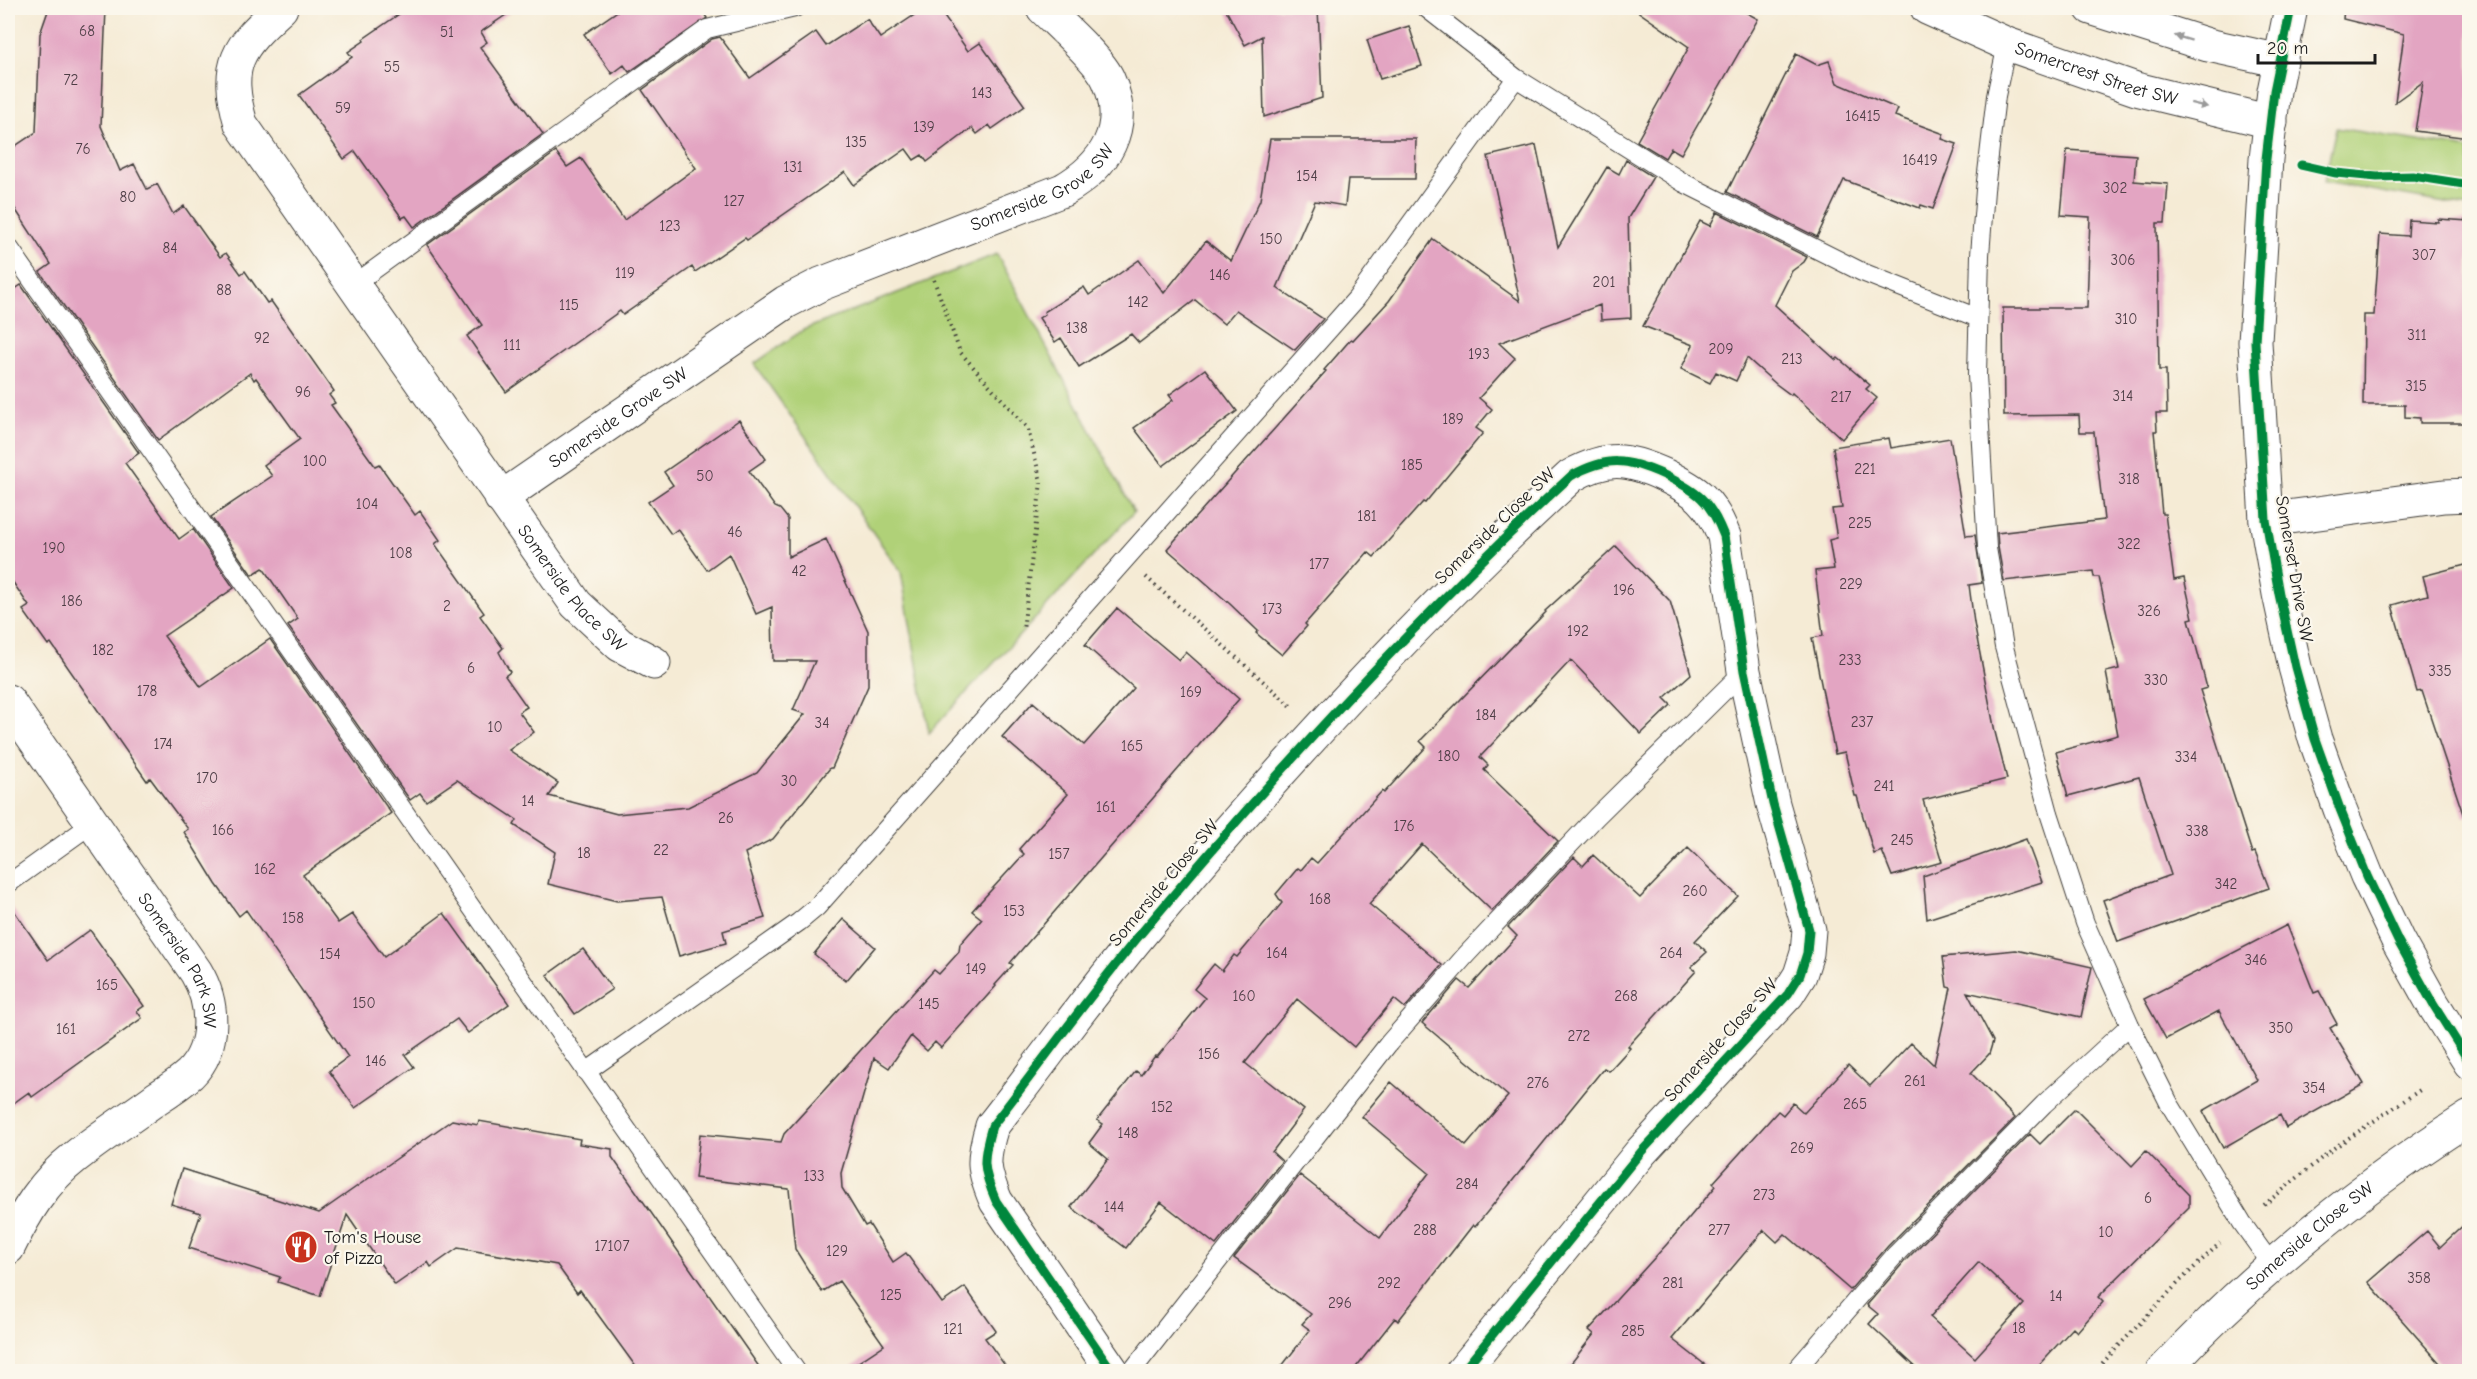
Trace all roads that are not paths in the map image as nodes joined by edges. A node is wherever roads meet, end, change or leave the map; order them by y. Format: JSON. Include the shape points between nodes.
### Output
{"nodes":[{"id":1,"x":281,"y":8,"type":"edge"},
{"id":2,"x":795,"y":8,"type":"edge"},
{"id":3,"x":1043,"y":8,"type":"edge"},
{"id":4,"x":1426,"y":8,"type":"edge"},
{"id":5,"x":1927,"y":8,"type":"edge"},
{"id":6,"x":2091,"y":8,"type":"edge"},
{"id":7,"x":2291,"y":8,"type":"edge"},
{"id":8,"x":2007,"y":44,"type":"junction"},
{"id":9,"x":2281,"y":61,"type":"junction"},
{"id":10,"x":1516,"y":78,"type":"junction"},
{"id":11,"x":2271,"y":122,"type":"junction"},
{"id":12,"x":8,"y":246,"type":"edge"},
{"id":13,"x":353,"y":285,"type":"junction"},
{"id":14,"x":1978,"y":318,"type":"junction"},
{"id":15,"x":2469,"y":495,"type":"edge"},
{"id":16,"x":501,"y":498,"type":"junction"},
{"id":17,"x":2266,"y":520,"type":"junction"},
{"id":18,"x":654,"y":663,"type":"dead end"},
{"id":19,"x":1744,"y":671,"type":"junction"},
{"id":20,"x":8,"y":701,"type":"edge"},
{"id":21,"x":93,"y":823,"type":"junction"},
{"id":22,"x":8,"y":884,"type":"edge"},
{"id":23,"x":2130,"y":1025,"type":"junction"},
{"id":24,"x":2469,"y":1063,"type":"edge"},
{"id":25,"x":586,"y":1072,"type":"junction"},
{"id":26,"x":2469,"y":1117,"type":"edge"},
{"id":27,"x":8,"y":1248,"type":"edge"},
{"id":28,"x":2272,"y":1264,"type":"junction"},
{"id":29,"x":797,"y":1371,"type":"edge"},
{"id":30,"x":1113,"y":1371,"type":"edge"},
{"id":31,"x":1131,"y":1371,"type":"edge"},
{"id":32,"x":1462,"y":1371,"type":"edge"},
{"id":33,"x":1794,"y":1371,"type":"edge"},
{"id":34,"x":2162,"y":1371,"type":"edge"}],
"edges":[{"from":1,"to":13,"type":"street","via":[[253,33],[234,71],[233,96],[240,124]]},
{"from":2,"to":13,"type":"lane","via":[[707,29]]},
{"from":3,"to":16,"type":"street","name":"Somerside Grove SW","via":[[1108,78],[1115,121],[1112,142],[1084,178],[1064,190],[821,284],[786,302]]},
{"from":4,"to":10,"type":"lane"},
{"from":5,"to":8,"type":"street","name":"Somercrest Street SW"},
{"from":9,"to":6,"type":"street","one_way":true,"via":[[2208,45]]},
{"from":7,"to":9,"type":"street","name":"Somerset Drive SW"},
{"from":8,"to":11,"type":"street","name":"Somercrest Street SW","one_way":true,"via":[[2136,89]]},
{"from":8,"to":14,"type":"lane","via":[[1996,96],[1985,190]]},
{"from":9,"to":11,"type":"street","name":"Somerset Drive SW"},
{"from":10,"to":14,"type":"lane","via":[[1684,183],[1862,272]]},
{"from":10,"to":25,"type":"lane","via":[[1356,299],[817,908]]},
{"from":11,"to":17,"type":"street","name":"Somerset Drive SW","via":[[2255,342]]},
{"from":12,"to":25,"type":"lane"},
{"from":13,"to":16,"type":"street"},
{"from":14,"to":23,"type":"lane","via":[[1977,375],[1987,548],[2004,647],[2049,813],[2085,922]]},
{"from":15,"to":17,"type":"street"},
{"from":16,"to":18,"type":"street","name":"Somerside Place SW","via":[[576,604],[620,645]]},
{"from":17,"to":24,"type":"street","name":"Somerset Drive SW","via":[[2295,667],[2340,809],[2398,941]]},
{"from":19,"to":30,"type":"street","name":"Somerside Close SW","via":[[1724,536],[1705,499],[1691,488],[1640,464],[1604,462],[1571,476],[1528,516],[1446,595],[1317,731],[1152,919],[992,1126],[984,1158],[986,1179],[996,1201]]},
{"from":19,"to":31,"type":"lane","via":[[1596,817],[1466,955],[1389,1043]]},
{"from":19,"to":32,"type":"street","name":"Somerside Close SW","via":[[1773,804],[1809,930],[1800,975],[1788,993],[1634,1160]]},
{"from":20,"to":21,"type":"street","name":"Somerside Park SW"},
{"from":21,"to":22,"type":"lane"},
{"from":21,"to":27,"type":"street","name":"Somerside Park SW","via":[[206,988],[211,1011],[209,1032],[201,1058],[191,1073],[73,1158],[43,1187]]},
{"from":23,"to":28,"type":"lane","via":[[2169,1103]]},
{"from":23,"to":33,"type":"lane","via":[[2044,1104],[1896,1254]]},
{"from":25,"to":29,"type":"lane"},
{"from":26,"to":28,"type":"street","name":"Somerside Close SW","via":[[2331,1213]]},
{"from":28,"to":34,"type":"street","name":"Somerside Close SW"}]}
